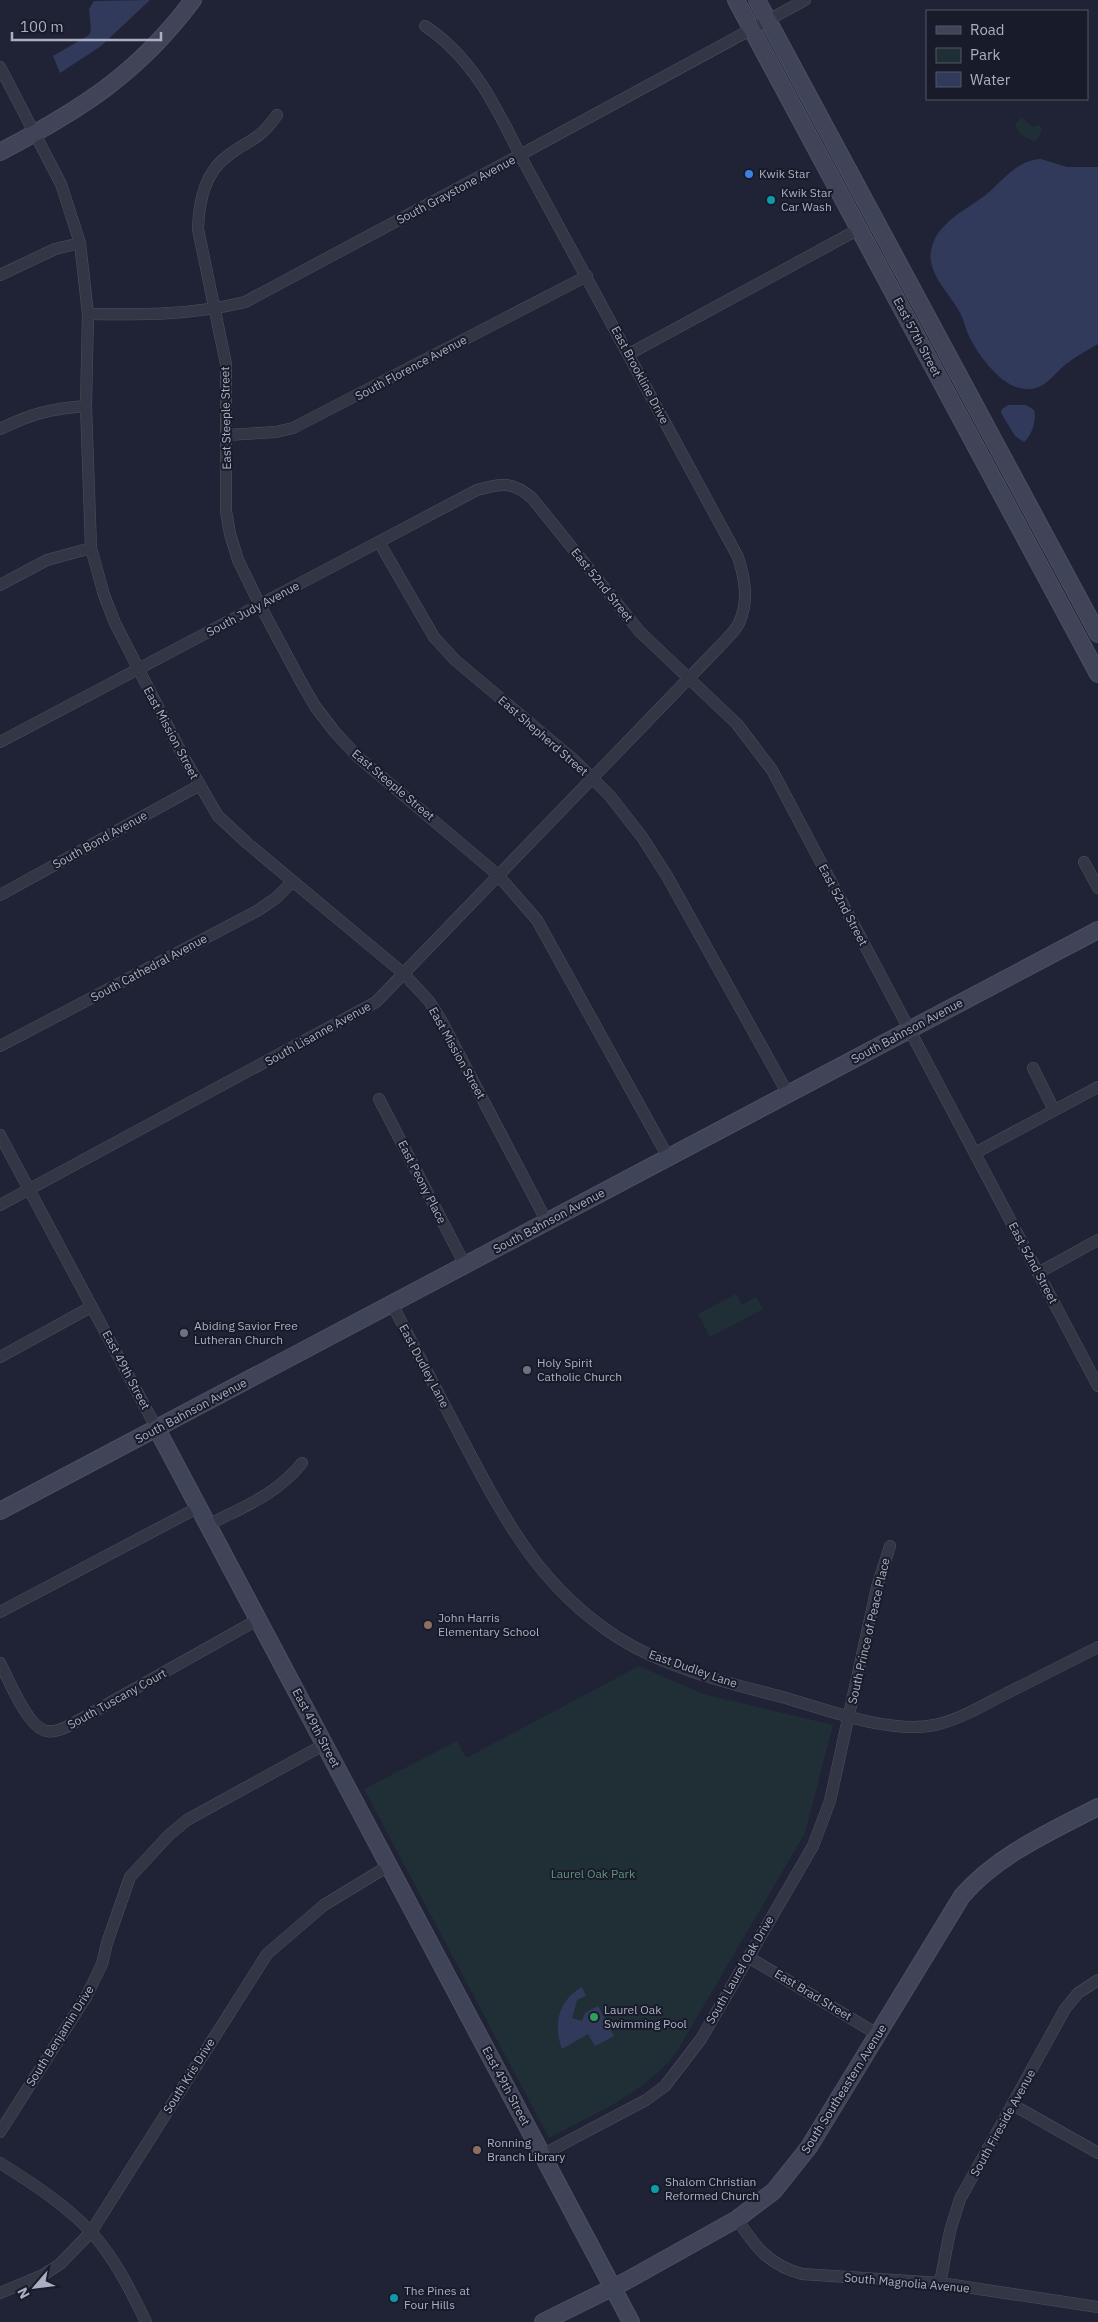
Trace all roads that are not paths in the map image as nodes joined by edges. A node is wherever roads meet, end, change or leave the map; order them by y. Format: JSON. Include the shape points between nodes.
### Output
{"nodes":[{"id":1,"x":193,"y":0,"type":"edge"},
{"id":2,"x":736,"y":0,"type":"edge"},
{"id":3,"x":757,"y":0,"type":"edge"},
{"id":4,"x":805,"y":0,"type":"edge"},
{"id":5,"x":769,"y":21,"type":"junction"},
{"id":6,"x":425,"y":26,"type":"dead end"},
{"id":7,"x":752,"y":30,"type":"junction"},
{"id":8,"x":0,"y":67,"type":"edge"},
{"id":9,"x":277,"y":115,"type":"dead end"},
{"id":10,"x":36,"y":133,"type":"junction"},
{"id":11,"x":0,"y":152,"type":"edge"},
{"id":12,"x":520,"y":155,"type":"junction"},
{"id":13,"x":859,"y":230,"type":"junction"},
{"id":14,"x":80,"y":243,"type":"junction"},
{"id":15,"x":0,"y":275,"type":"edge"},
{"id":16,"x":587,"y":276,"type":"junction"},
{"id":17,"x":216,"y":309,"type":"junction"},
{"id":18,"x":88,"y":314,"type":"junction"},
{"id":19,"x":629,"y":354,"type":"junction"},
{"id":20,"x":86,"y":406,"type":"junction"},
{"id":21,"x":0,"y":429,"type":"edge"},
{"id":22,"x":227,"y":436,"type":"junction"},
{"id":23,"x":508,"y":484,"type":"joint"},
{"id":24,"x":379,"y":542,"type":"junction"},
{"id":25,"x":91,"y":548,"type":"junction"},
{"id":26,"x":0,"y":585,"type":"edge"},
{"id":27,"x":260,"y":605,"type":"junction"},
{"id":28,"x":1098,"y":634,"type":"edge"},
{"id":29,"x":137,"y":669,"type":"junction"},
{"id":30,"x":1098,"y":674,"type":"edge"},
{"id":31,"x":689,"y":678,"type":"junction"},
{"id":32,"x":644,"y":725,"type":"joint"},
{"id":33,"x":0,"y":742,"type":"edge"},
{"id":34,"x":592,"y":778,"type":"junction"},
{"id":35,"x":200,"y":785,"type":"junction"},
{"id":36,"x":1084,"y":862,"type":"dead end"},
{"id":37,"x":498,"y":875,"type":"junction"},
{"id":38,"x":292,"y":882,"type":"junction"},
{"id":39,"x":1098,"y":888,"type":"edge"},
{"id":40,"x":0,"y":895,"type":"edge"},
{"id":41,"x":1098,"y":930,"type":"edge"},
{"id":42,"x":404,"y":973,"type":"junction"},
{"id":43,"x":908,"y":1030,"type":"junction"},
{"id":44,"x":0,"y":1046,"type":"edge"},
{"id":45,"x":1033,"y":1068,"type":"dead end"},
{"id":46,"x":1098,"y":1087,"type":"edge"},
{"id":47,"x":788,"y":1094,"type":"junction"},
{"id":48,"x":379,"y":1098,"type":"dead end"},
{"id":49,"x":1054,"y":1110,"type":"junction"},
{"id":50,"x":0,"y":1135,"type":"edge"},
{"id":51,"x":975,"y":1153,"type":"junction"},
{"id":52,"x":668,"y":1157,"type":"junction"},
{"id":53,"x":30,"y":1190,"type":"junction"},
{"id":54,"x":0,"y":1205,"type":"edge"},
{"id":55,"x":547,"y":1222,"type":"junction"},
{"id":56,"x":1098,"y":1240,"type":"edge"},
{"id":57,"x":465,"y":1265,"type":"junction"},
{"id":58,"x":1038,"y":1272,"type":"junction"},
{"id":59,"x":392,"y":1304,"type":"junction"},
{"id":60,"x":91,"y":1307,"type":"junction"},
{"id":61,"x":0,"y":1357,"type":"edge"},
{"id":62,"x":1098,"y":1386,"type":"edge"},
{"id":63,"x":158,"y":1429,"type":"junction"},
{"id":64,"x":302,"y":1463,"type":"dead end"},
{"id":65,"x":199,"y":1507,"type":"junction"},
{"id":66,"x":0,"y":1512,"type":"edge"},
{"id":67,"x":208,"y":1525,"type":"junction"},
{"id":68,"x":890,"y":1546,"type":"dead end"},
{"id":69,"x":0,"y":1612,"type":"edge"},
{"id":70,"x":258,"y":1619,"type":"junction"},
{"id":71,"x":1098,"y":1647,"type":"edge"},
{"id":72,"x":0,"y":1663,"type":"edge"},
{"id":73,"x":849,"y":1716,"type":"junction"},
{"id":74,"x":325,"y":1744,"type":"junction"},
{"id":75,"x":1098,"y":1807,"type":"edge"},
{"id":76,"x":390,"y":1865,"type":"junction"},
{"id":77,"x":748,"y":1957,"type":"junction"},
{"id":78,"x":1098,"y":1980,"type":"edge"},
{"id":79,"x":877,"y":2034,"type":"junction"},
{"id":80,"x":1013,"y":2105,"type":"junction"},
{"id":81,"x":0,"y":2132,"type":"edge"},
{"id":82,"x":1098,"y":2153,"type":"edge"},
{"id":83,"x":542,"y":2155,"type":"junction"},
{"id":84,"x":0,"y":2163,"type":"edge"},
{"id":85,"x":737,"y":2220,"type":"junction"},
{"id":86,"x":91,"y":2232,"type":"junction"},
{"id":87,"x":940,"y":2284,"type":"junction"},
{"id":88,"x":613,"y":2288,"type":"junction"},
{"id":89,"x":0,"y":2293,"type":"edge"},
{"id":90,"x":1098,"y":2307,"type":"edge"},
{"id":91,"x":146,"y":2322,"type":"edge"},
{"id":92,"x":543,"y":2322,"type":"edge"},
{"id":93,"x":631,"y":2322,"type":"edge"}],
"edges":[{"from":1,"to":10,"type":"main road","via":[[168,32],[130,70],[91,101]]},
{"from":2,"to":7,"type":"main road","name":"East 57th Street"},
{"from":3,"to":5,"type":"main road","name":"East 57th Street"},
{"from":4,"to":5,"type":"street","name":"South Graystone Avenue"},
{"from":5,"to":7,"type":"street","name":"South Graystone Avenue"},
{"from":5,"to":28,"type":"main road","name":"East 57th Street"},
{"from":6,"to":12,"type":"street","name":"East Brookline Drive","via":[[457,52],[479,80]]},
{"from":7,"to":12,"type":"street","name":"South Graystone Avenue"},
{"from":7,"to":13,"type":"main road","name":"East 57th Street"},
{"from":8,"to":10,"type":"street","name":"East Mission Street"},
{"from":9,"to":17,"type":"street","name":"East Steeple Street","via":[[264,132],[216,166],[207,180],[198,229]]},
{"from":10,"to":11,"type":"main road"},
{"from":10,"to":14,"type":"street","name":"East Mission Street","via":[[61,184]]},
{"from":12,"to":16,"type":"street","name":"East Brookline Drive"},
{"from":12,"to":17,"type":"street","name":"South Graystone Avenue","via":[[263,293],[245,302]]},
{"from":13,"to":19,"type":"street"},
{"from":13,"to":30,"type":"main road","name":"East 57th Street"},
{"from":14,"to":15,"type":"street","via":[[55,249]]},
{"from":14,"to":18,"type":"street","name":"East Mission Street"},
{"from":16,"to":19,"type":"street","name":"East Brookline Drive"},
{"from":16,"to":22,"type":"street","name":"South Florence Avenue","via":[[307,422],[276,432]]},
{"from":17,"to":18,"type":"street","name":"South Graystone Avenue","via":[[157,315]]},
{"from":17,"to":22,"type":"street","name":"East Steeple Street","via":[[226,364]]},
{"from":18,"to":20,"type":"street","name":"East Mission Street"},
{"from":19,"to":31,"type":"street","name":"East Brookline Drive","via":[[738,557],[746,582],[745,602],[738,624]]},
{"from":20,"to":21,"type":"street","via":[[30,414]]},
{"from":20,"to":25,"type":"street","name":"East Mission Street"},
{"from":22,"to":27,"type":"street","name":"East Steeple Street","via":[[226,511],[230,534],[238,560]]},
{"from":23,"to":24,"type":"street","name":"South Judy Avenue","via":[[477,490]]},
{"from":23,"to":31,"type":"street","name":"East 52nd Street","via":[[522,488],[532,498],[640,632]]},
{"from":24,"to":27,"type":"street","name":"South Judy Avenue"},
{"from":24,"to":34,"type":"street","name":"East Shepherd Street","via":[[434,637],[455,660]]},
{"from":25,"to":26,"type":"street","via":[[48,560]]},
{"from":25,"to":29,"type":"street","name":"East Mission Street","via":[[106,602]]},
{"from":27,"to":29,"type":"street","name":"South Judy Avenue"},
{"from":27,"to":37,"type":"street","name":"East Steeple Street","via":[[304,687],[334,731],[357,756]]},
{"from":29,"to":33,"type":"street","name":"South Judy Avenue"},
{"from":29,"to":35,"type":"street","name":"East Mission Street"},
{"from":31,"to":32,"type":"street","name":"East Brookline Drive"},
{"from":31,"to":43,"type":"street","name":"East 52nd Street","via":[[737,724],[772,770]]},
{"from":32,"to":34,"type":"street","name":"South Lisanne Avenue"},
{"from":34,"to":37,"type":"street","name":"South Lisanne Avenue"},
{"from":34,"to":47,"type":"street","name":"East Shepherd Street","via":[[642,837],[667,876]]},
{"from":35,"to":38,"type":"street","name":"East Mission Street","via":[[218,816]]},
{"from":35,"to":40,"type":"street","name":"South Bond Avenue"},
{"from":36,"to":39,"type":"street"},
{"from":37,"to":42,"type":"street","name":"South Lisanne Avenue"},
{"from":37,"to":52,"type":"street","name":"East Steeple Street","via":[[526,904],[548,936]]},
{"from":38,"to":42,"type":"street","name":"East Mission Street"},
{"from":38,"to":44,"type":"street","name":"South Cathedral Avenue","via":[[257,912]]},
{"from":41,"to":43,"type":"main road","name":"South Bahnson Avenue"},
{"from":42,"to":53,"type":"street","name":"South Lisanne Avenue","via":[[376,1002],[363,1010]]},
{"from":42,"to":55,"type":"street","name":"East Mission Street","via":[[440,1020]]},
{"from":43,"to":47,"type":"main road","name":"South Bahnson Avenue"},
{"from":43,"to":51,"type":"street","name":"East 52nd Street"},
{"from":45,"to":49,"type":"street"},
{"from":46,"to":49,"type":"street"},
{"from":47,"to":52,"type":"main road","name":"South Bahnson Avenue"},
{"from":48,"to":57,"type":"street","name":"East Peony Place"},
{"from":49,"to":51,"type":"street"},
{"from":50,"to":53,"type":"street","name":"East 49th Street"},
{"from":51,"to":58,"type":"street","name":"East 52nd Street"},
{"from":52,"to":55,"type":"main road","name":"South Bahnson Avenue"},
{"from":53,"to":54,"type":"street","name":"South Lisanne Avenue"},
{"from":53,"to":60,"type":"street","name":"East 49th Street"},
{"from":55,"to":57,"type":"main road","name":"South Bahnson Avenue"},
{"from":56,"to":58,"type":"street"},
{"from":57,"to":59,"type":"main road","name":"South Bahnson Avenue"},
{"from":58,"to":62,"type":"street","name":"East 52nd Street"},
{"from":59,"to":63,"type":"main road","name":"South Bahnson Avenue"},
{"from":59,"to":73,"type":"street","name":"East Dudley Lane","via":[[520,1544],[545,1575],[578,1607],[617,1637],[648,1654],[678,1666]]},
{"from":60,"to":61,"type":"street"},
{"from":60,"to":63,"type":"street","name":"East 49th Street"},
{"from":63,"to":65,"type":"main road","name":"East 49th Street"},
{"from":63,"to":66,"type":"main road","name":"South Bahnson Avenue"},
{"from":64,"to":67,"type":"street","via":[[288,1480],[270,1493]]},
{"from":65,"to":67,"type":"main road","name":"East 49th Street"},
{"from":65,"to":69,"type":"street"},
{"from":67,"to":70,"type":"main road","name":"East 49th Street"},
{"from":68,"to":73,"type":"street","name":"South Prince of Peace Place","via":[[877,1587]]},
{"from":70,"to":72,"type":"street","name":"South Tuscany Court","via":[[54,1732],[37,1727],[29,1718]]},
{"from":70,"to":74,"type":"main road","name":"East 49th Street"},
{"from":71,"to":73,"type":"street","name":"East Dudley Lane","via":[[966,1715],[937,1724],[913,1727]]},
{"from":73,"to":77,"type":"street","name":"South Laurel Oak Drive","via":[[830,1801],[813,1846]]},
{"from":74,"to":76,"type":"main road","name":"East 49th Street"},
{"from":74,"to":81,"type":"street","name":"South Benjamin Drive","via":[[187,1820],[130,1877],[102,1964],[86,1997]]},
{"from":75,"to":79,"type":"main road","name":"South Southeastern Avenue","via":[[1005,1857],[970,1886],[944,1921]]},
{"from":76,"to":83,"type":"main road","name":"East 49th Street"},
{"from":76,"to":86,"type":"street","name":"South Kris Drive","via":[[324,1905],[267,1954]]},
{"from":77,"to":79,"type":"street","name":"East Brad Street"},
{"from":77,"to":83,"type":"street","name":"South Laurel Oak Drive","via":[[700,2039],[665,2086],[646,2100]]},
{"from":78,"to":80,"type":"street","name":"South Fireside Avenue","via":[[1078,1993],[1065,2009]]},
{"from":79,"to":85,"type":"main road","name":"South Southeastern Avenue","via":[[796,2165],[764,2199]]},
{"from":80,"to":82,"type":"street"},
{"from":80,"to":87,"type":"street","name":"South Fireside Avenue","via":[[960,2200],[950,2231]]},
{"from":83,"to":88,"type":"main road","name":"East 49th Street"},
{"from":84,"to":86,"type":"street","via":[[40,2188]]},
{"from":85,"to":87,"type":"street","name":"South Magnolia Avenue","via":[[766,2256],[786,2270],[802,2274]]},
{"from":85,"to":88,"type":"main road","name":"South Southeastern Avenue"},
{"from":86,"to":89,"type":"street","name":"South Kris Drive","via":[[60,2264]]},
{"from":86,"to":91,"type":"street","via":[[106,2250]]},
{"from":87,"to":90,"type":"street","name":"South Magnolia Avenue"},
{"from":88,"to":92,"type":"main road","name":"South Southeastern Avenue"},
{"from":88,"to":93,"type":"main road","name":"East 49th Street"}]}
